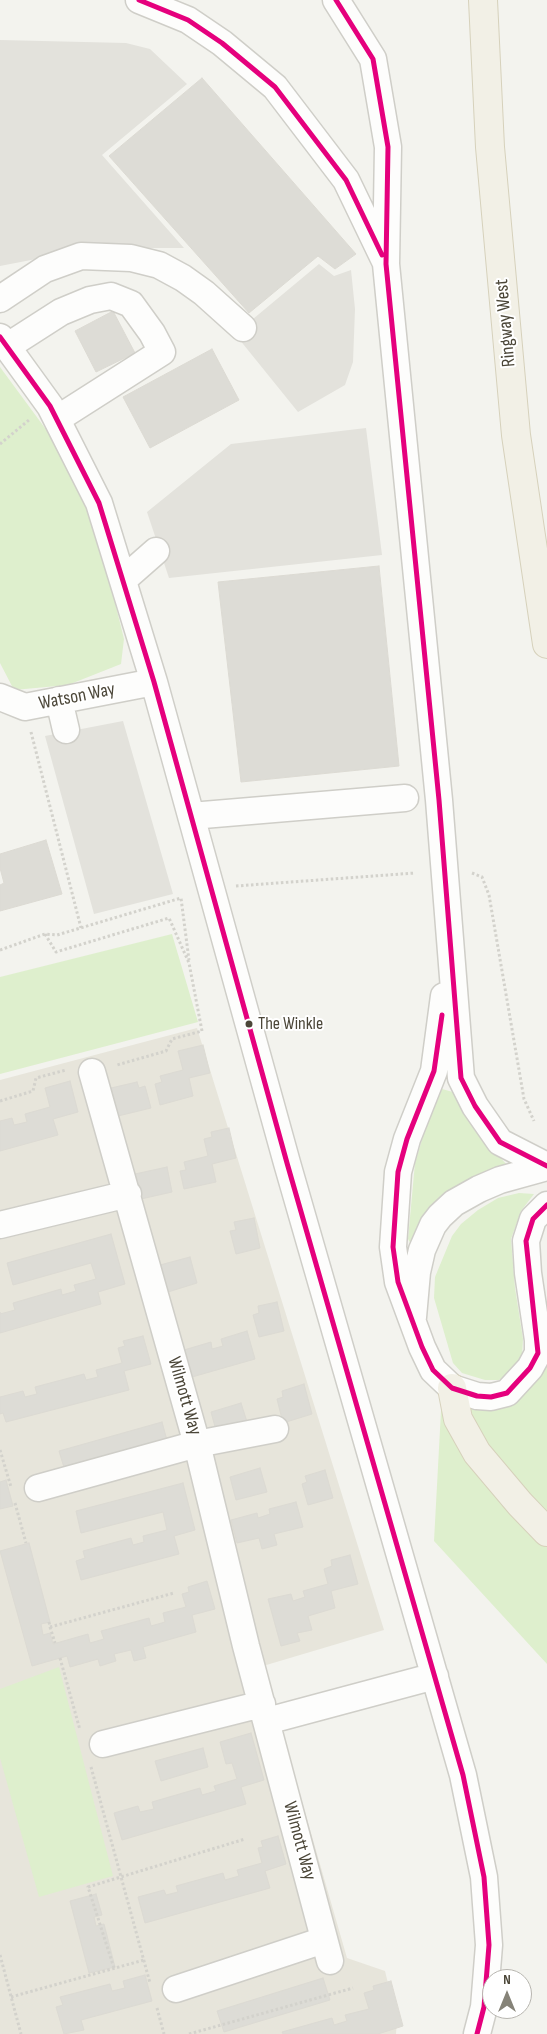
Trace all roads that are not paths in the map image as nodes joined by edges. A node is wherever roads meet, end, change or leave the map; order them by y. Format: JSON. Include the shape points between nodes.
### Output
{"nodes":[{"id":1,"x":138,"y":0,"type":"edge"},
{"id":2,"x":336,"y":0,"type":"edge"},
{"id":3,"x":483,"y":0,"type":"edge"},
{"id":4,"x":386,"y":264,"type":"junction"},
{"id":5,"x":0,"y":299,"type":"edge"},
{"id":6,"x":243,"y":328,"type":"dead end"},
{"id":7,"x":4,"y":342,"type":"edge"},
{"id":8,"x":57,"y":418,"type":"junction"},
{"id":9,"x":156,"y":551,"type":"dead end"},
{"id":10,"x":123,"y":580,"type":"junction"},
{"id":11,"x":547,"y":644,"type":"edge"},
{"id":12,"x":154,"y":682,"type":"junction"},
{"id":13,"x":0,"y":698,"type":"edge"},
{"id":14,"x":59,"y":700,"type":"junction"},
{"id":15,"x":66,"y":730,"type":"dead end"},
{"id":16,"x":405,"y":798,"type":"dead end"},
{"id":17,"x":191,"y":816,"type":"junction"},
{"id":18,"x":452,"y":943,"type":"junction"},
{"id":19,"x":82,"y":1071,"type":"road end"},
{"id":20,"x":547,"y":1167,"type":"edge"},
{"id":21,"x":128,"y":1194,"type":"junction"},
{"id":22,"x":547,"y":1205,"type":"edge"},
{"id":23,"x":0,"y":1225,"type":"edge"},
{"id":24,"x":413,"y":1325,"type":"junction"},
{"id":25,"x":452,"y":1388,"type":"junction"},
{"id":26,"x":275,"y":1429,"type":"dead end"},
{"id":27,"x":198,"y":1444,"type":"junction"},
{"id":28,"x":38,"y":1488,"type":"dead end"},
{"id":29,"x":547,"y":1532,"type":"edge"},
{"id":30,"x":435,"y":1676,"type":"junction"},
{"id":31,"x":265,"y":1713,"type":"junction"},
{"id":32,"x":96,"y":1751,"type":"road end"},
{"id":33,"x":164,"y":1988,"type":"road end"},
{"id":34,"x":477,"y":2034,"type":"edge"}],
"edges":[{"from":1,"to":4,"type":"street","via":[[188,20],[222,43],[275,87],[346,180]]},
{"from":2,"to":4,"type":"street","via":[[373,59],[388,146]]},
{"from":3,"to":11,"type":"main road","name":"Ringway West","via":[[490,147],[516,435]]},
{"from":4,"to":18,"type":"street"},
{"from":5,"to":6,"type":"street","via":[[45,269],[82,256],[132,258],[159,265],[183,278]]},
{"from":7,"to":8,"type":"street"},
{"from":7,"to":8,"type":"street","via":[[90,300],[111,296],[132,304],[162,352]]},
{"from":8,"to":10,"type":"street","via":[[99,503]]},
{"from":9,"to":10,"type":"street"},
{"from":10,"to":12,"type":"street"},
{"from":12,"to":14,"type":"street","name":"Watson Way"},
{"from":12,"to":17,"type":"street"},
{"from":13,"to":14,"type":"street","name":"Watson Way","via":[[25,707]]},
{"from":14,"to":15,"type":"street"},
{"from":16,"to":17,"type":"street"},
{"from":17,"to":30,"type":"street"},
{"from":18,"to":20,"type":"street","via":[[461,1078],[475,1106],[500,1142]]},
{"from":18,"to":24,"type":"street","via":[[434,1071],[398,1172],[393,1247],[398,1282]]},
{"from":19,"to":21,"type":"street","name":"Wilmott Way"},
{"from":20,"to":24,"type":"street","via":[[478,1188],[440,1216],[422,1250]]},
{"from":21,"to":23,"type":"street"},
{"from":21,"to":27,"type":"street","name":"Wilmott Way"},
{"from":22,"to":25,"type":"street","via":[[533,1219],[526,1241],[538,1353],[530,1368],[507,1393],[477,1396]]},
{"from":24,"to":25,"type":"street","via":[[433,1370]]},
{"from":25,"to":29,"type":"main road","via":[[458,1419],[477,1454]]},
{"from":26,"to":27,"type":"street"},
{"from":27,"to":28,"type":"street"},
{"from":27,"to":31,"type":"street","name":"Wilmott Way"},
{"from":30,"to":31,"type":"street"},
{"from":30,"to":34,"type":"street","via":[[463,1775],[484,1877],[489,1945],[484,2007]]},
{"from":31,"to":32,"type":"street"},
{"from":31,"to":33,"type":"street","name":"Wilmott Way","via":[[327,1950]]}]}
